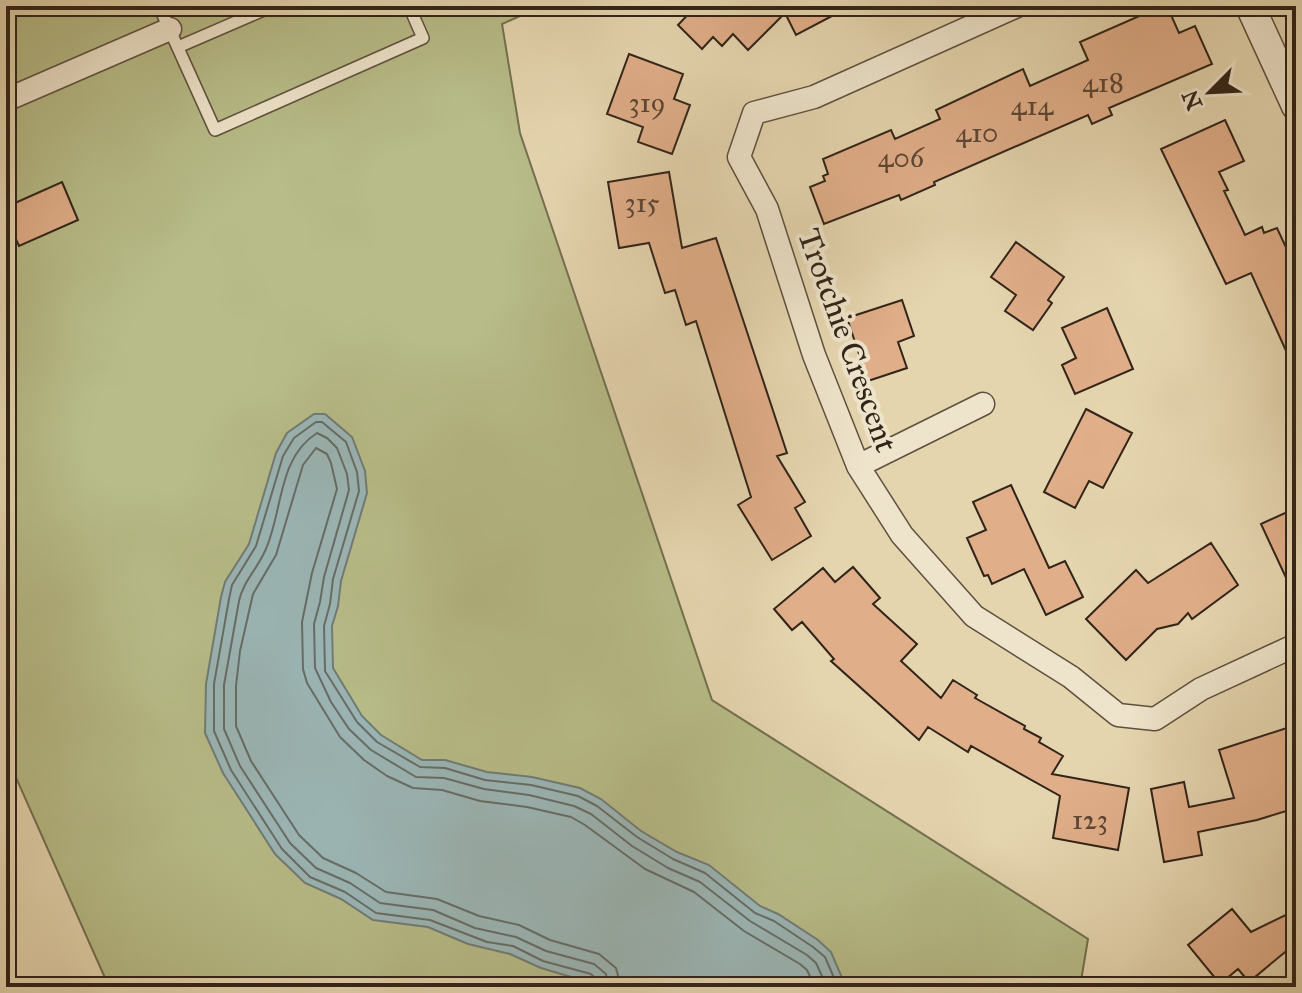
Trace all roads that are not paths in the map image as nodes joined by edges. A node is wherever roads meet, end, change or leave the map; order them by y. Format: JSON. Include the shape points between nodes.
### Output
{"nodes":[{"id":1,"x":159,"y":6,"type":"edge"},
{"id":2,"x":273,"y":6,"type":"edge"},
{"id":3,"x":409,"y":6,"type":"edge"},
{"id":4,"x":1017,"y":6,"type":"edge"},
{"id":5,"x":1250,"y":6,"type":"edge"},
{"id":6,"x":174,"y":38,"type":"junction"},
{"id":7,"x":6,"y":100,"type":"edge"},
{"id":8,"x":1296,"y":106,"type":"edge"},
{"id":9,"x":983,"y":404,"type":"dead end"},
{"id":10,"x":858,"y":466,"type":"junction"},
{"id":11,"x":1296,"y":645,"type":"edge"}],
"edges":[{"from":1,"to":6,"type":"lane"},
{"from":2,"to":6,"type":"lane"},
{"from":3,"to":6,"type":"lane","via":[[423,38],[215,130]]},
{"from":4,"to":10,"type":"street","name":"Trotchie Crescent","via":[[814,97],[754,113],[739,157],[767,209],[814,355]]},
{"from":5,"to":8,"type":"street"},
{"from":6,"to":7,"type":"street"},
{"from":9,"to":10,"type":"street"},
{"from":10,"to":11,"type":"street","name":"Trotchie Crescent","via":[[902,535],[974,616],[1071,677],[1118,715],[1155,719],[1201,689]]}]}
